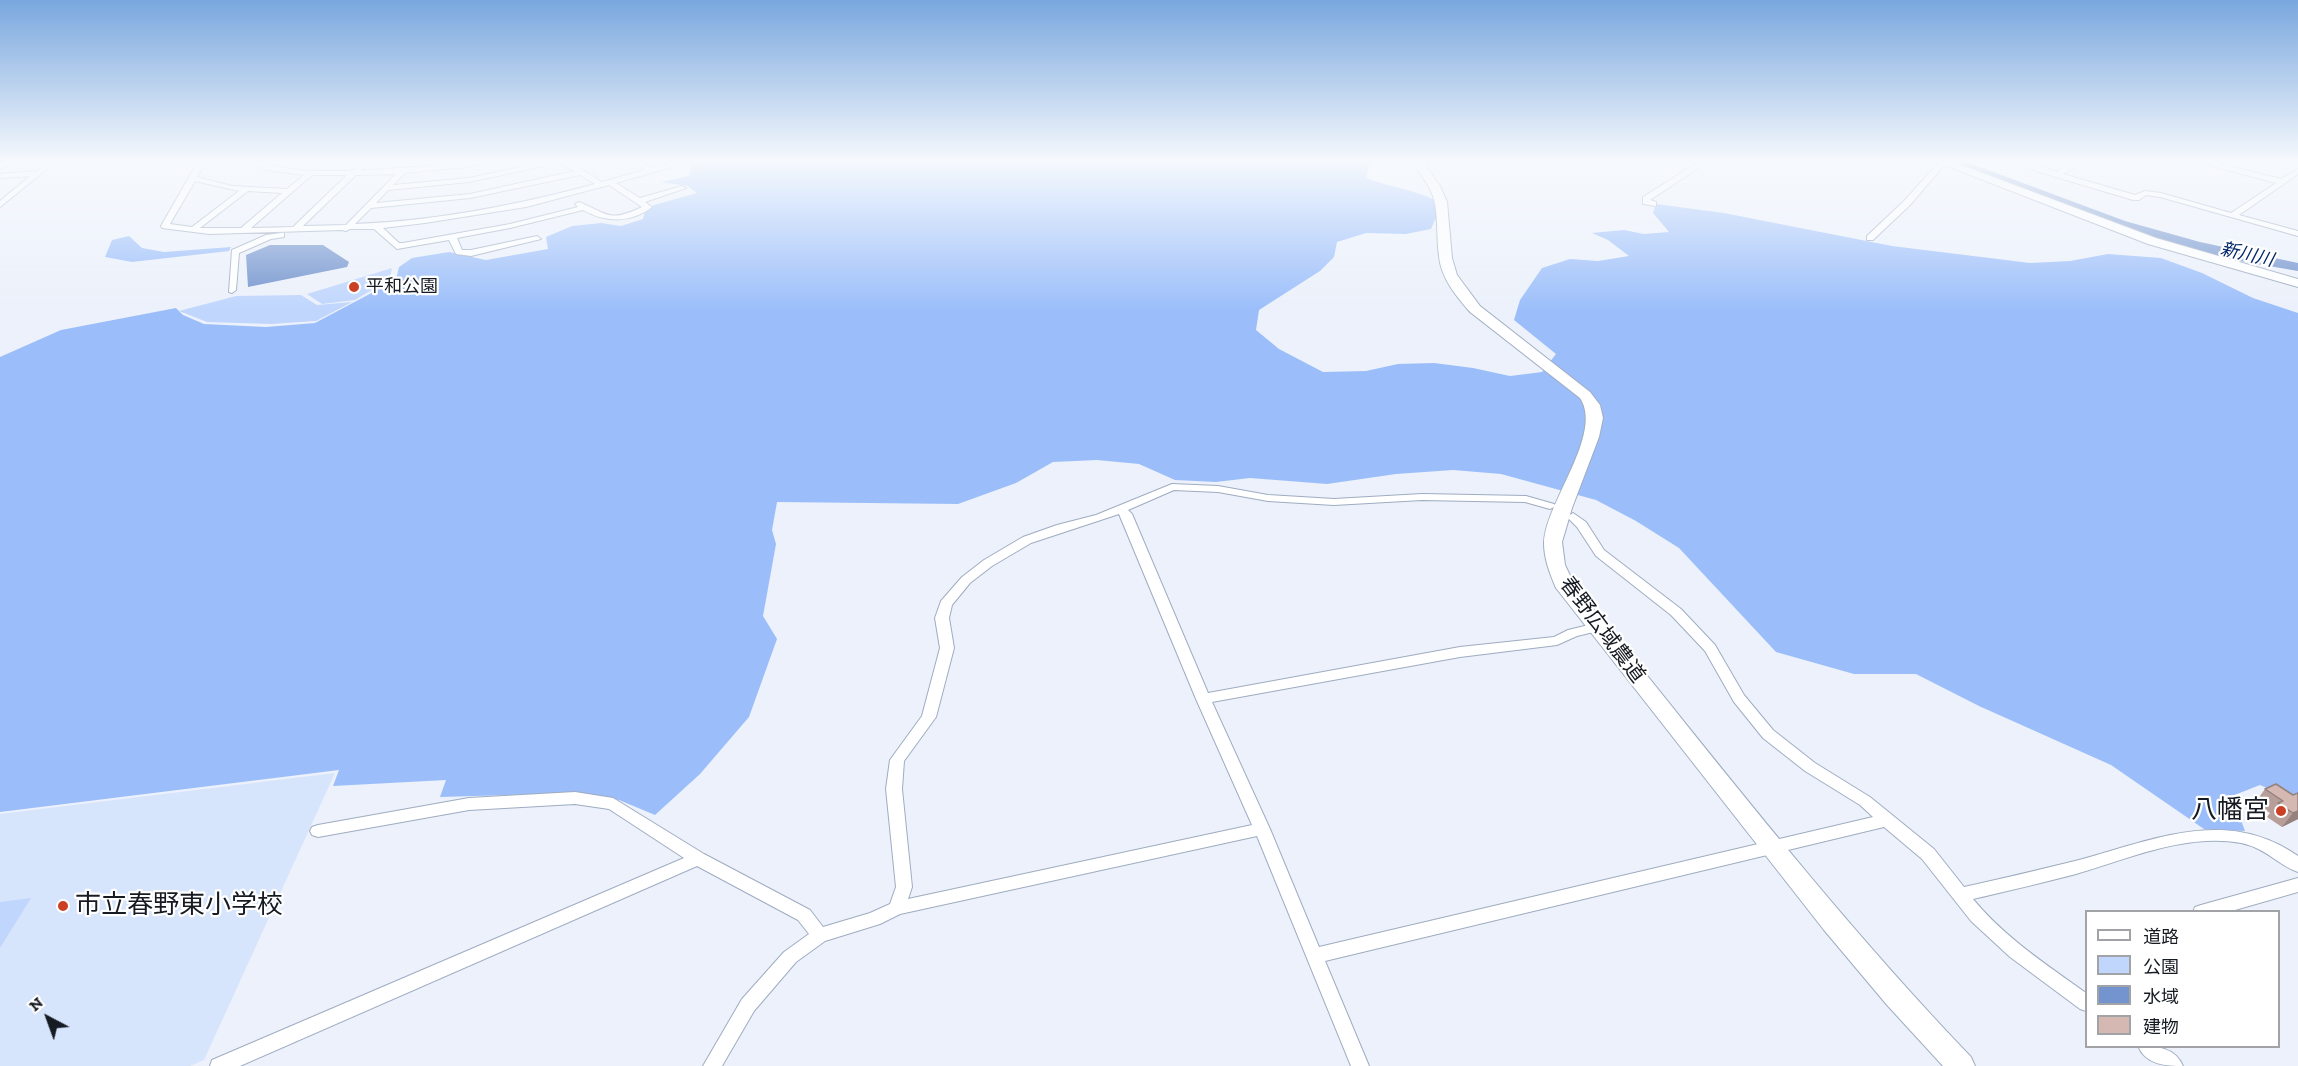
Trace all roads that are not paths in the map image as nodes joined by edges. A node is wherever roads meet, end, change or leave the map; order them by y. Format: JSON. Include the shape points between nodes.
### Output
{"nodes":[{"id":1,"x":174,"y":211,"type":"edge"},
{"id":2,"x":218,"y":211,"type":"edge"},
{"id":3,"x":266,"y":211,"type":"edge"},
{"id":4,"x":315,"y":211,"type":"edge"},
{"id":5,"x":365,"y":211,"type":"edge"},
{"id":6,"x":472,"y":211,"type":"edge"},
{"id":7,"x":492,"y":211,"type":"edge"},
{"id":8,"x":571,"y":211,"type":"edge"},
{"id":9,"x":588,"y":211,"type":"edge"},
{"id":10,"x":638,"y":211,"type":"edge"},
{"id":11,"x":1443,"y":211,"type":"edge"},
{"id":12,"x":1898,"y":211,"type":"edge"},
{"id":13,"x":2072,"y":211,"type":"edge"},
{"id":14,"x":2218,"y":211,"type":"edge"},
{"id":15,"x":2239,"y":211,"type":"edge"},
{"id":16,"x":472,"y":215,"type":"junction"},
{"id":17,"x":2233,"y":215,"type":"junction"},
{"id":18,"x":378,"y":226,"type":"junction"},
{"id":19,"x":348,"y":227,"type":"junction"},
{"id":20,"x":193,"y":230,"type":"junction"},
{"id":21,"x":294,"y":230,"type":"junction"},
{"id":22,"x":243,"y":231,"type":"junction"},
{"id":23,"x":2298,"y":234,"type":"edge"},
{"id":24,"x":452,"y":237,"type":"junction"},
{"id":25,"x":1870,"y":238,"type":"dead end"},
{"id":26,"x":537,"y":239,"type":"dead end"},
{"id":27,"x":2298,"y":283,"type":"edge"},
{"id":28,"x":232,"y":290,"type":"dead end"},
{"id":29,"x":1550,"y":506,"type":"dead end"},
{"id":30,"x":1119,"y":509,"type":"junction"},
{"id":31,"x":1573,"y":517,"type":"dead end"},
{"id":32,"x":1597,"y":627,"type":"junction"},
{"id":33,"x":1203,"y":699,"type":"junction"},
{"id":34,"x":1887,"y":820,"type":"junction"},
{"id":35,"x":1262,"y":829,"type":"junction"},
{"id":36,"x":318,"y":831,"type":"dead end"},
{"id":37,"x":1773,"y":848,"type":"junction"},
{"id":38,"x":698,"y":859,"type":"junction"},
{"id":39,"x":2298,"y":865,"type":"edge"},
{"id":40,"x":2298,"y":885,"type":"edge"},
{"id":41,"x":1960,"y":895,"type":"junction"},
{"id":42,"x":897,"y":908,"type":"junction"},
{"id":43,"x":2208,"y":910,"type":"edge"},
{"id":44,"x":820,"y":935,"type":"junction"},
{"id":45,"x":1313,"y":956,"type":"junction"},
{"id":46,"x":2085,"y":1003,"type":"edge"},
{"id":47,"x":2148,"y":1048,"type":"edge"},
{"id":48,"x":219,"y":1066,"type":"edge"},
{"id":49,"x":712,"y":1066,"type":"edge"},
{"id":50,"x":1360,"y":1066,"type":"edge"},
{"id":51,"x":1961,"y":1066,"type":"edge"},
{"id":52,"x":2174,"y":1066,"type":"edge"}],
"edges":[{"from":1,"to":20,"type":"street","via":[[165,226]]},
{"from":2,"to":20,"type":"street"},
{"from":3,"to":22,"type":"street"},
{"from":4,"to":21,"type":"street"},
{"from":5,"to":19,"type":"street"},
{"from":6,"to":16,"type":"street"},
{"from":7,"to":16,"type":"street"},
{"from":8,"to":24,"type":"street"},
{"from":9,"to":10,"type":"street","via":[[596,216],[619,218]]},
{"from":11,"to":32,"type":"street","name":"春野広域農道","via":[[1445,260],[1462,295],[1585,395],[1592,405],[1595,418],[1591,437],[1553,542],[1556,566],[1566,588]]},
{"from":12,"to":25,"type":"street"},
{"from":13,"to":27,"type":"street","via":[[2152,241]]},
{"from":14,"to":17,"type":"street"},
{"from":15,"to":17,"type":"street"},
{"from":16,"to":18,"type":"street"},
{"from":17,"to":23,"type":"street"},
{"from":18,"to":19,"type":"street"},
{"from":18,"to":24,"type":"street","via":[[397,246]]},
{"from":19,"to":21,"type":"street"},
{"from":19,"to":28,"type":"street","via":[[277,236],[238,250]]},
{"from":20,"to":22,"type":"street"},
{"from":21,"to":22,"type":"street"},
{"from":24,"to":26,"type":"street","via":[[459,252],[471,253]]},
{"from":29,"to":30,"type":"street","via":[[1526,499],[1422,497],[1334,502],[1172,487]]},
{"from":30,"to":33,"type":"street","via":[[1126,514]]},
{"from":30,"to":42,"type":"street","via":[[1027,540],[966,580],[945,604],[942,618],[947,648],[929,717],[897,760],[894,789],[904,887]]},
{"from":31,"to":34,"type":"street","via":[[1600,553],[1676,612],[1710,648],[1739,698],[1768,734]]},
{"from":32,"to":33,"type":"street","via":[[1557,641],[1460,652]]},
{"from":32,"to":37,"type":"street","name":"春野広域農道"},
{"from":33,"to":35,"type":"street"},
{"from":34,"to":37,"type":"street"},
{"from":34,"to":41,"type":"street","via":[[1928,854]]},
{"from":35,"to":42,"type":"street"},
{"from":35,"to":45,"type":"street"},
{"from":36,"to":38,"type":"street","via":[[469,804],[575,798],[613,804]]},
{"from":37,"to":45,"type":"street"},
{"from":37,"to":51,"type":"street","name":"春野広域農道","via":[[1896,998]]},
{"from":38,"to":44,"type":"street","via":[[804,915]]},
{"from":38,"to":48,"type":"street"},
{"from":39,"to":41,"type":"street","via":[[2279,850],[2260,843],[2232,836],[2200,838],[2159,842]]},
{"from":40,"to":43,"type":"street"},
{"from":41,"to":46,"type":"street","via":[[2016,952]]},
{"from":42,"to":44,"type":"street"},
{"from":44,"to":49,"type":"street","via":[[790,957],[748,1005]]},
{"from":45,"to":50,"type":"street"},
{"from":47,"to":52,"type":"street"}]}
